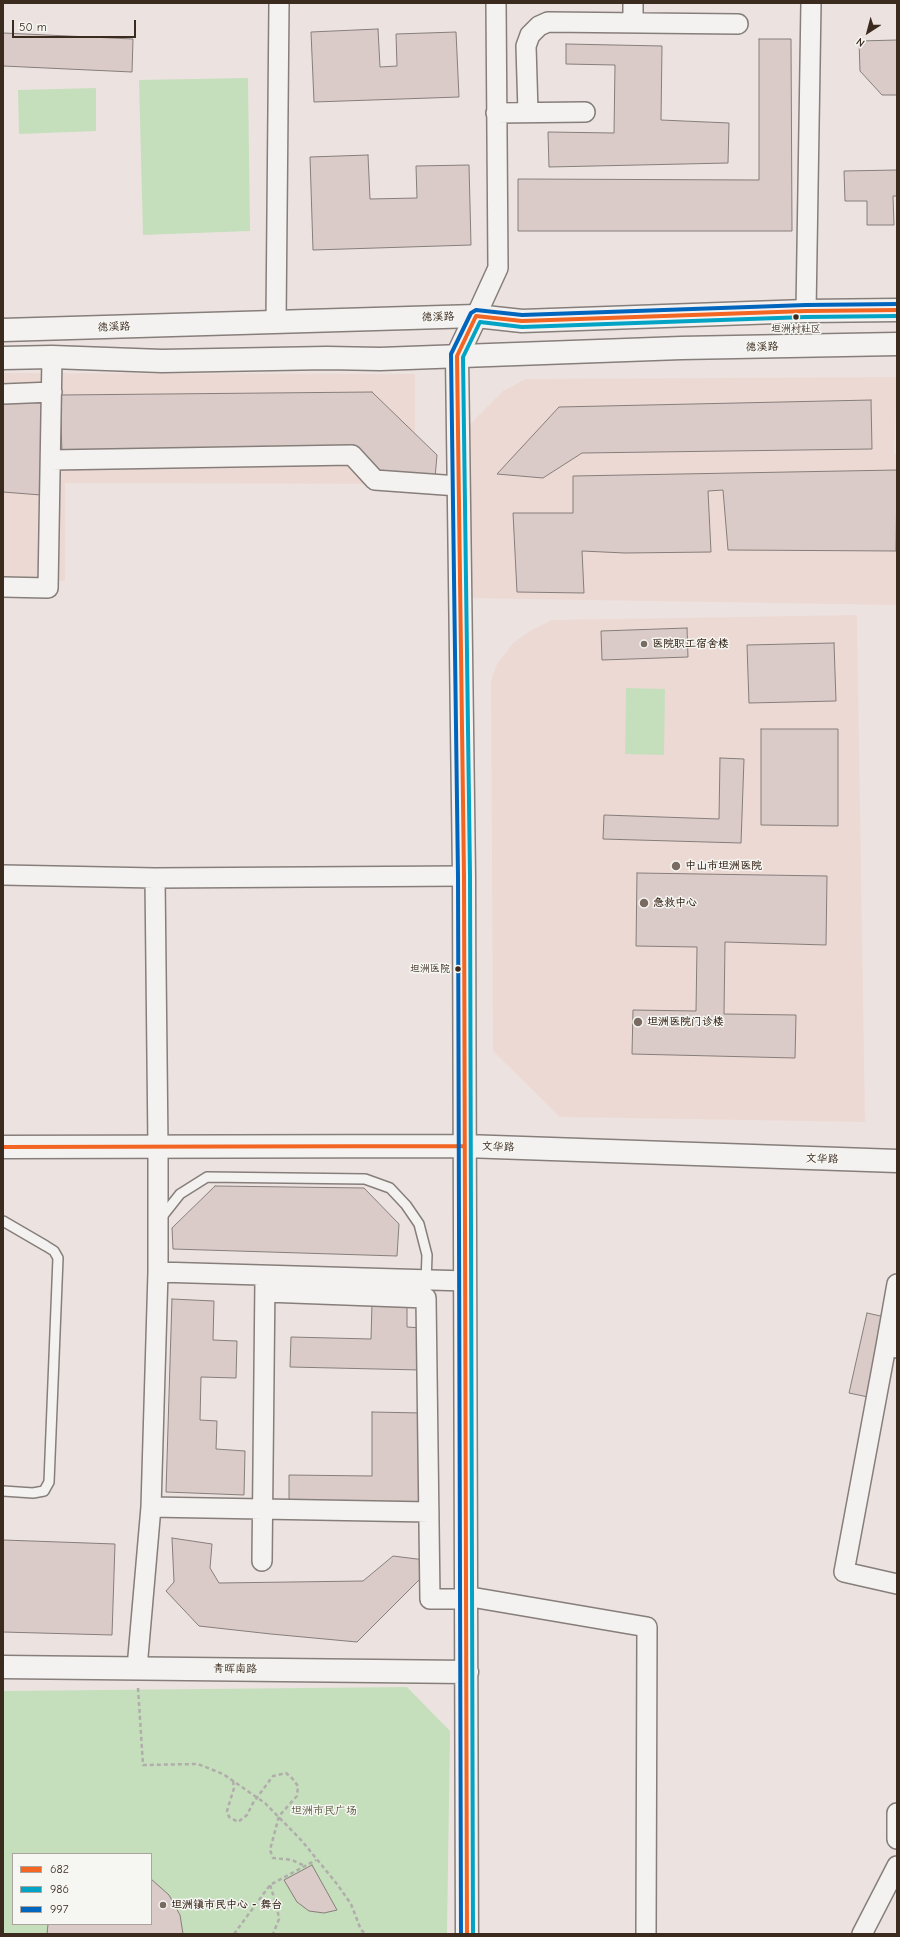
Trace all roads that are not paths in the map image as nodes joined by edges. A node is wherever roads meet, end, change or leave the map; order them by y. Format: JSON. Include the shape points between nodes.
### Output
{"nodes":[{"id":1,"x":279,"y":3,"type":"edge"},
{"id":2,"x":496,"y":3,"type":"edge"},
{"id":3,"x":633,"y":3,"type":"edge"},
{"id":4,"x":811,"y":3,"type":"edge"},
{"id":5,"x":633,"y":23,"type":"junction"},
{"id":6,"x":738,"y":24,"type":"dead end"},
{"id":7,"x":528,"y":112,"type":"junction"},
{"id":8,"x":585,"y":112,"type":"dead end"},
{"id":9,"x":496,"y":113,"type":"junction"},
{"id":10,"x":897,"y":310,"type":"edge"},
{"id":11,"x":806,"y":311,"type":"junction"},
{"id":12,"x":476,"y":316,"type":"junction"},
{"id":13,"x":276,"y":321,"type":"junction"},
{"id":14,"x":3,"y":330,"type":"edge"},
{"id":15,"x":897,"y":344,"type":"edge"},
{"id":16,"x":457,"y":356,"type":"junction"},
{"id":17,"x":52,"y":357,"type":"junction"},
{"id":18,"x":3,"y":358,"type":"edge"},
{"id":19,"x":52,"y":392,"type":"junction"},
{"id":20,"x":3,"y":394,"type":"edge"},
{"id":21,"x":50,"y":460,"type":"junction"},
{"id":22,"x":458,"y":486,"type":"junction"},
{"id":23,"x":3,"y":587,"type":"edge"},
{"id":24,"x":3,"y":875,"type":"edge"},
{"id":25,"x":464,"y":876,"type":"junction"},
{"id":26,"x":155,"y":878,"type":"junction"},
{"id":27,"x":465,"y":1146,"type":"junction"},
{"id":28,"x":3,"y":1147,"type":"edge"},
{"id":29,"x":158,"y":1147,"type":"junction"},
{"id":30,"x":897,"y":1161,"type":"edge"},
{"id":31,"x":3,"y":1221,"type":"edge"},
{"id":32,"x":158,"y":1223,"type":"junction"},
{"id":33,"x":158,"y":1272,"type":"junction"},
{"id":34,"x":466,"y":1281,"type":"junction"},
{"id":35,"x":266,"y":1283,"type":"junction"},
{"id":36,"x":897,"y":1284,"type":"edge"},
{"id":37,"x":426,"y":1289,"type":"junction"},
{"id":38,"x":892,"y":1347,"type":"edge"},
{"id":39,"x":3,"y":1491,"type":"edge"},
{"id":40,"x":151,"y":1507,"type":"junction"},
{"id":41,"x":263,"y":1509,"type":"junction"},
{"id":42,"x":429,"y":1512,"type":"junction"},
{"id":43,"x":262,"y":1561,"type":"dead end"},
{"id":44,"x":897,"y":1584,"type":"edge"},
{"id":45,"x":466,"y":1598,"type":"junction"},
{"id":46,"x":3,"y":1667,"type":"edge"},
{"id":47,"x":137,"y":1668,"type":"junction"},
{"id":48,"x":467,"y":1672,"type":"junction"},
{"id":49,"x":897,"y":1813,"type":"edge"},
{"id":50,"x":897,"y":1839,"type":"edge"},
{"id":51,"x":897,"y":1866,"type":"edge"},
{"id":52,"x":467,"y":1934,"type":"edge"},
{"id":53,"x":646,"y":1934,"type":"edge"},
{"id":54,"x":862,"y":1934,"type":"edge"}],
"edges":[{"from":1,"to":13,"type":"street"},
{"from":2,"to":9,"type":"street"},
{"from":3,"to":5,"type":"street"},
{"from":4,"to":11,"type":"street"},
{"from":5,"to":6,"type":"street"},
{"from":5,"to":7,"type":"street","via":[[548,22],[539,26],[530,35],[526,46]]},
{"from":7,"to":8,"type":"street"},
{"from":7,"to":9,"type":"street"},
{"from":9,"to":12,"type":"street","via":[[498,268]]},
{"from":10,"to":11,"type":"street","name":"德溪路"},
{"from":11,"to":12,"type":"street","name":"德溪路","via":[[522,321]]},
{"from":12,"to":13,"type":"street","name":"德溪路"},
{"from":12,"to":16,"type":"street"},
{"from":13,"to":14,"type":"street","name":"德溪路"},
{"from":15,"to":16,"type":"street","name":"德溪路"},
{"from":16,"to":17,"type":"street","name":"德溪路","via":[[162,361]]},
{"from":16,"to":22,"type":"street"},
{"from":17,"to":18,"type":"street","name":"德溪路"},
{"from":17,"to":19,"type":"street"},
{"from":19,"to":20,"type":"street"},
{"from":19,"to":21,"type":"street"},
{"from":21,"to":22,"type":"street","via":[[352,455],[374,480]]},
{"from":21,"to":23,"type":"street","via":[[48,588]]},
{"from":22,"to":25,"type":"street"},
{"from":24,"to":26,"type":"street"},
{"from":25,"to":26,"type":"street"},
{"from":25,"to":27,"type":"street"},
{"from":26,"to":29,"type":"street"},
{"from":27,"to":29,"type":"street","name":"文华路"},
{"from":27,"to":30,"type":"street","name":"文华路"},
{"from":27,"to":34,"type":"street"},
{"from":28,"to":29,"type":"street","name":"文华路"},
{"from":29,"to":32,"type":"street"},
{"from":31,"to":39,"type":"lane","via":[[54,1251],[58,1258],[49,1482],[44,1491]]},
{"from":32,"to":33,"type":"street"},
{"from":32,"to":37,"type":"lane","via":[[180,1194],[207,1177],[365,1179],[390,1188],[419,1224],[427,1255]]},
{"from":33,"to":35,"type":"street"},
{"from":33,"to":40,"type":"street"},
{"from":34,"to":37,"type":"street"},
{"from":34,"to":45,"type":"street"},
{"from":35,"to":37,"type":"street"},
{"from":35,"to":41,"type":"street"},
{"from":36,"to":38,"type":"street"},
{"from":37,"to":42,"type":"street"},
{"from":38,"to":44,"type":"street","via":[[844,1572]]},
{"from":40,"to":41,"type":"street"},
{"from":40,"to":47,"type":"street"},
{"from":41,"to":42,"type":"street"},
{"from":41,"to":43,"type":"street"},
{"from":42,"to":45,"type":"street","via":[[430,1599]]},
{"from":45,"to":48,"type":"street"},
{"from":45,"to":53,"type":"street","via":[[647,1627]]},
{"from":46,"to":47,"type":"street","name":"青晖南路"},
{"from":47,"to":48,"type":"street","name":"青晖南路"},
{"from":48,"to":52,"type":"street"},
{"from":49,"to":50,"type":"street"},
{"from":51,"to":54,"type":"street"}]}
